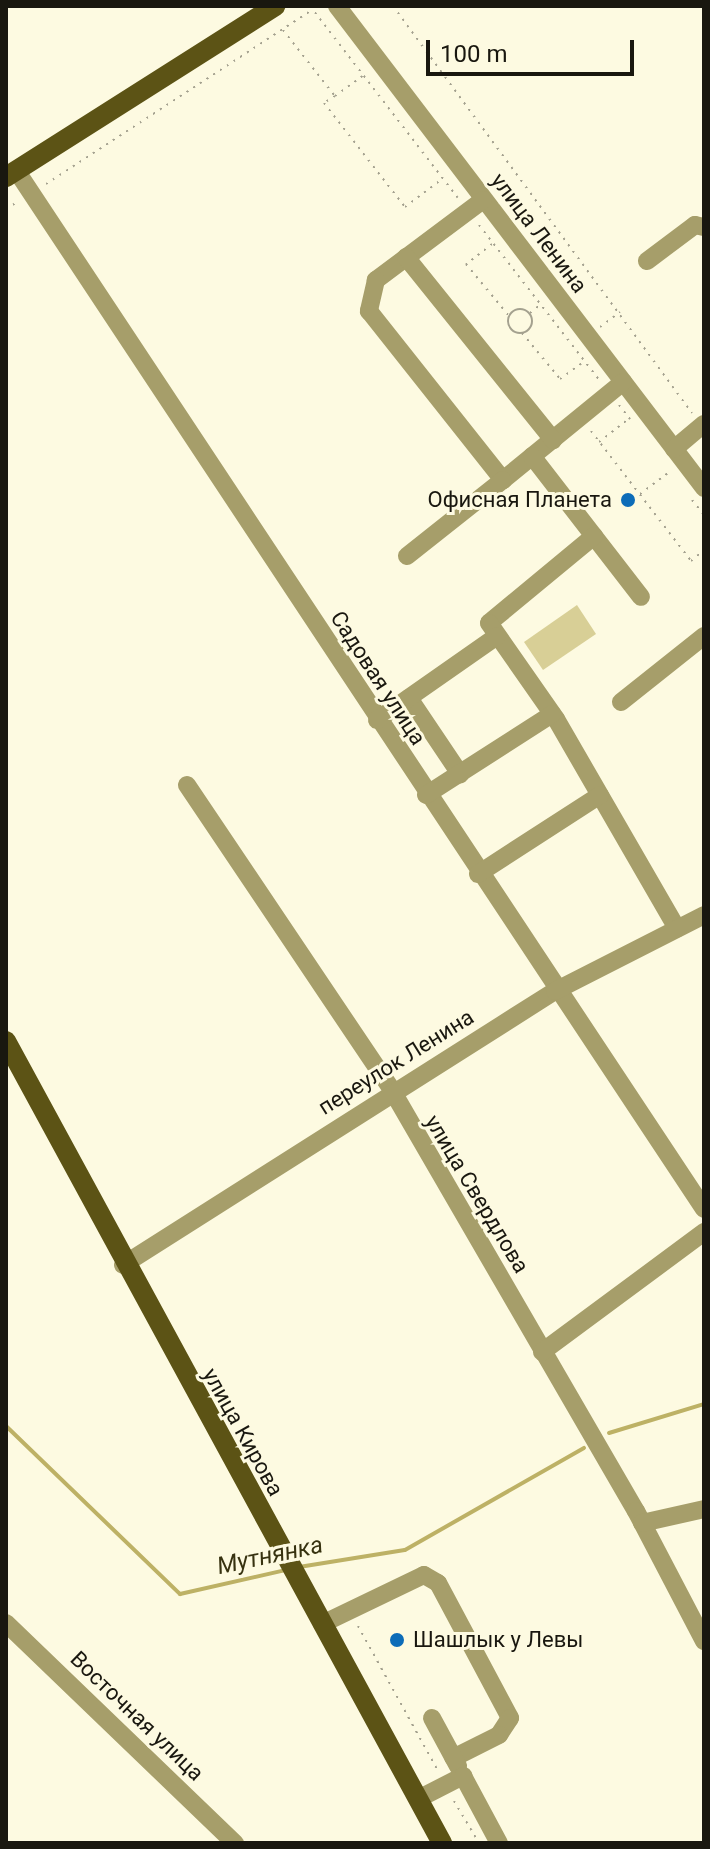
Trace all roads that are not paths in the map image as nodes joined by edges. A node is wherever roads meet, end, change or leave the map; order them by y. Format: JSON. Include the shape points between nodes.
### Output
{"nodes":[{"id":1,"x":275,"y":6,"type":"edge"},
{"id":2,"x":337,"y":6,"type":"edge"},
{"id":3,"x":11,"y":173,"type":"edge"},
{"id":4,"x":476,"y":205,"type":"junction"},
{"id":5,"x":704,"y":227,"type":"edge"},
{"id":6,"x":406,"y":257,"type":"junction"},
{"id":7,"x":647,"y":261,"type":"dead end"},
{"id":8,"x":616,"y":388,"type":"junction"},
{"id":9,"x":703,"y":425,"type":"edge"},
{"id":10,"x":553,"y":440,"type":"junction"},
{"id":11,"x":668,"y":455,"type":"junction"},
{"id":12,"x":532,"y":456,"type":"junction"},
{"id":13,"x":503,"y":480,"type":"junction"},
{"id":14,"x":696,"y":490,"type":"edge"},
{"id":15,"x":594,"y":536,"type":"junction"},
{"id":16,"x":407,"y":556,"type":"dead end"},
{"id":17,"x":641,"y":597,"type":"dead end"},
{"id":18,"x":497,"y":636,"type":"junction"},
{"id":19,"x":704,"y":636,"type":"edge"},
{"id":20,"x":409,"y":698,"type":"junction"},
{"id":21,"x":621,"y":702,"type":"dead end"},
{"id":22,"x":552,"y":714,"type":"junction"},
{"id":23,"x":377,"y":720,"type":"junction"},
{"id":24,"x":460,"y":774,"type":"junction"},
{"id":25,"x":187,"y":785,"type":"dead end"},
{"id":26,"x":426,"y":795,"type":"junction"},
{"id":27,"x":600,"y":795,"type":"junction"},
{"id":28,"x":478,"y":874,"type":"junction"},
{"id":29,"x":704,"y":915,"type":"edge"},
{"id":30,"x":677,"y":929,"type":"junction"},
{"id":31,"x":555,"y":991,"type":"junction"},
{"id":32,"x":6,"y":1041,"type":"edge"},
{"id":33,"x":393,"y":1092,"type":"junction"},
{"id":34,"x":704,"y":1209,"type":"edge"},
{"id":35,"x":704,"y":1232,"type":"edge"},
{"id":36,"x":123,"y":1265,"type":"junction"},
{"id":37,"x":542,"y":1352,"type":"junction"},
{"id":38,"x":704,"y":1509,"type":"edge"},
{"id":39,"x":642,"y":1523,"type":"junction"},
{"id":40,"x":6,"y":1623,"type":"edge"},
{"id":41,"x":322,"y":1624,"type":"junction"},
{"id":42,"x":704,"y":1641,"type":"edge"},
{"id":43,"x":432,"y":1718,"type":"dead end"},
{"id":44,"x":453,"y":1758,"type":"junction"},
{"id":45,"x":463,"y":1776,"type":"junction"},
{"id":46,"x":418,"y":1799,"type":"junction"},
{"id":47,"x":235,"y":1843,"type":"edge"},
{"id":48,"x":442,"y":1843,"type":"edge"},
{"id":49,"x":499,"y":1843,"type":"edge"}],
"edges":[{"from":1,"to":3,"type":"main road"},
{"from":2,"to":4,"type":"street","name":"улица Ленина"},
{"from":3,"to":23,"type":"street","name":"Садовая улица","via":[[32,193]]},
{"from":4,"to":6,"type":"street"},
{"from":4,"to":8,"type":"street","name":"улица Ленина"},
{"from":5,"to":7,"type":"street","via":[[695,225]]},
{"from":6,"to":10,"type":"street"},
{"from":6,"to":13,"type":"street","via":[[376,280],[369,311]]},
{"from":8,"to":10,"type":"street"},
{"from":8,"to":11,"type":"street","name":"улица Ленина"},
{"from":9,"to":11,"type":"street"},
{"from":10,"to":12,"type":"street"},
{"from":11,"to":14,"type":"street","name":"улица Ленина"},
{"from":12,"to":13,"type":"street"},
{"from":12,"to":15,"type":"street"},
{"from":13,"to":16,"type":"street"},
{"from":15,"to":17,"type":"street"},
{"from":15,"to":18,"type":"street","via":[[494,616],[489,623]]},
{"from":18,"to":20,"type":"street"},
{"from":18,"to":22,"type":"street"},
{"from":19,"to":21,"type":"street"},
{"from":20,"to":23,"type":"street"},
{"from":20,"to":24,"type":"street"},
{"from":22,"to":24,"type":"street"},
{"from":22,"to":27,"type":"street"},
{"from":23,"to":26,"type":"street","name":"Садовая улица"},
{"from":24,"to":26,"type":"street"},
{"from":25,"to":33,"type":"street","name":"улица Свердлова"},
{"from":26,"to":28,"type":"street","name":"Садовая улица"},
{"from":27,"to":28,"type":"street"},
{"from":27,"to":30,"type":"street"},
{"from":28,"to":31,"type":"street","name":"Садовая улица"},
{"from":29,"to":30,"type":"street","name":"переулок Ленина"},
{"from":30,"to":31,"type":"street","name":"переулок Ленина"},
{"from":31,"to":33,"type":"street","name":"переулок Ленина"},
{"from":31,"to":34,"type":"street","name":"Садовая улица"},
{"from":32,"to":36,"type":"main road","name":"улица Кирова"},
{"from":33,"to":36,"type":"street","name":"переулок Ленина"},
{"from":33,"to":37,"type":"street","name":"улица Свердлова"},
{"from":35,"to":37,"type":"street"},
{"from":36,"to":41,"type":"main road","name":"улица Кирова"},
{"from":37,"to":39,"type":"street","name":"улица Свердлова"},
{"from":38,"to":39,"type":"street"},
{"from":39,"to":42,"type":"street","name":"улица Свердлова"},
{"from":40,"to":47,"type":"street","name":"Восточная улица"},
{"from":41,"to":44,"type":"street","via":[[424,1575],[438,1583],[510,1718],[499,1735]]},
{"from":41,"to":46,"type":"main road","name":"улица Кирова"},
{"from":43,"to":44,"type":"street"},
{"from":44,"to":45,"type":"street"},
{"from":45,"to":46,"type":"street"},
{"from":45,"to":49,"type":"street"},
{"from":46,"to":48,"type":"main road","name":"улица Кирова"}]}
